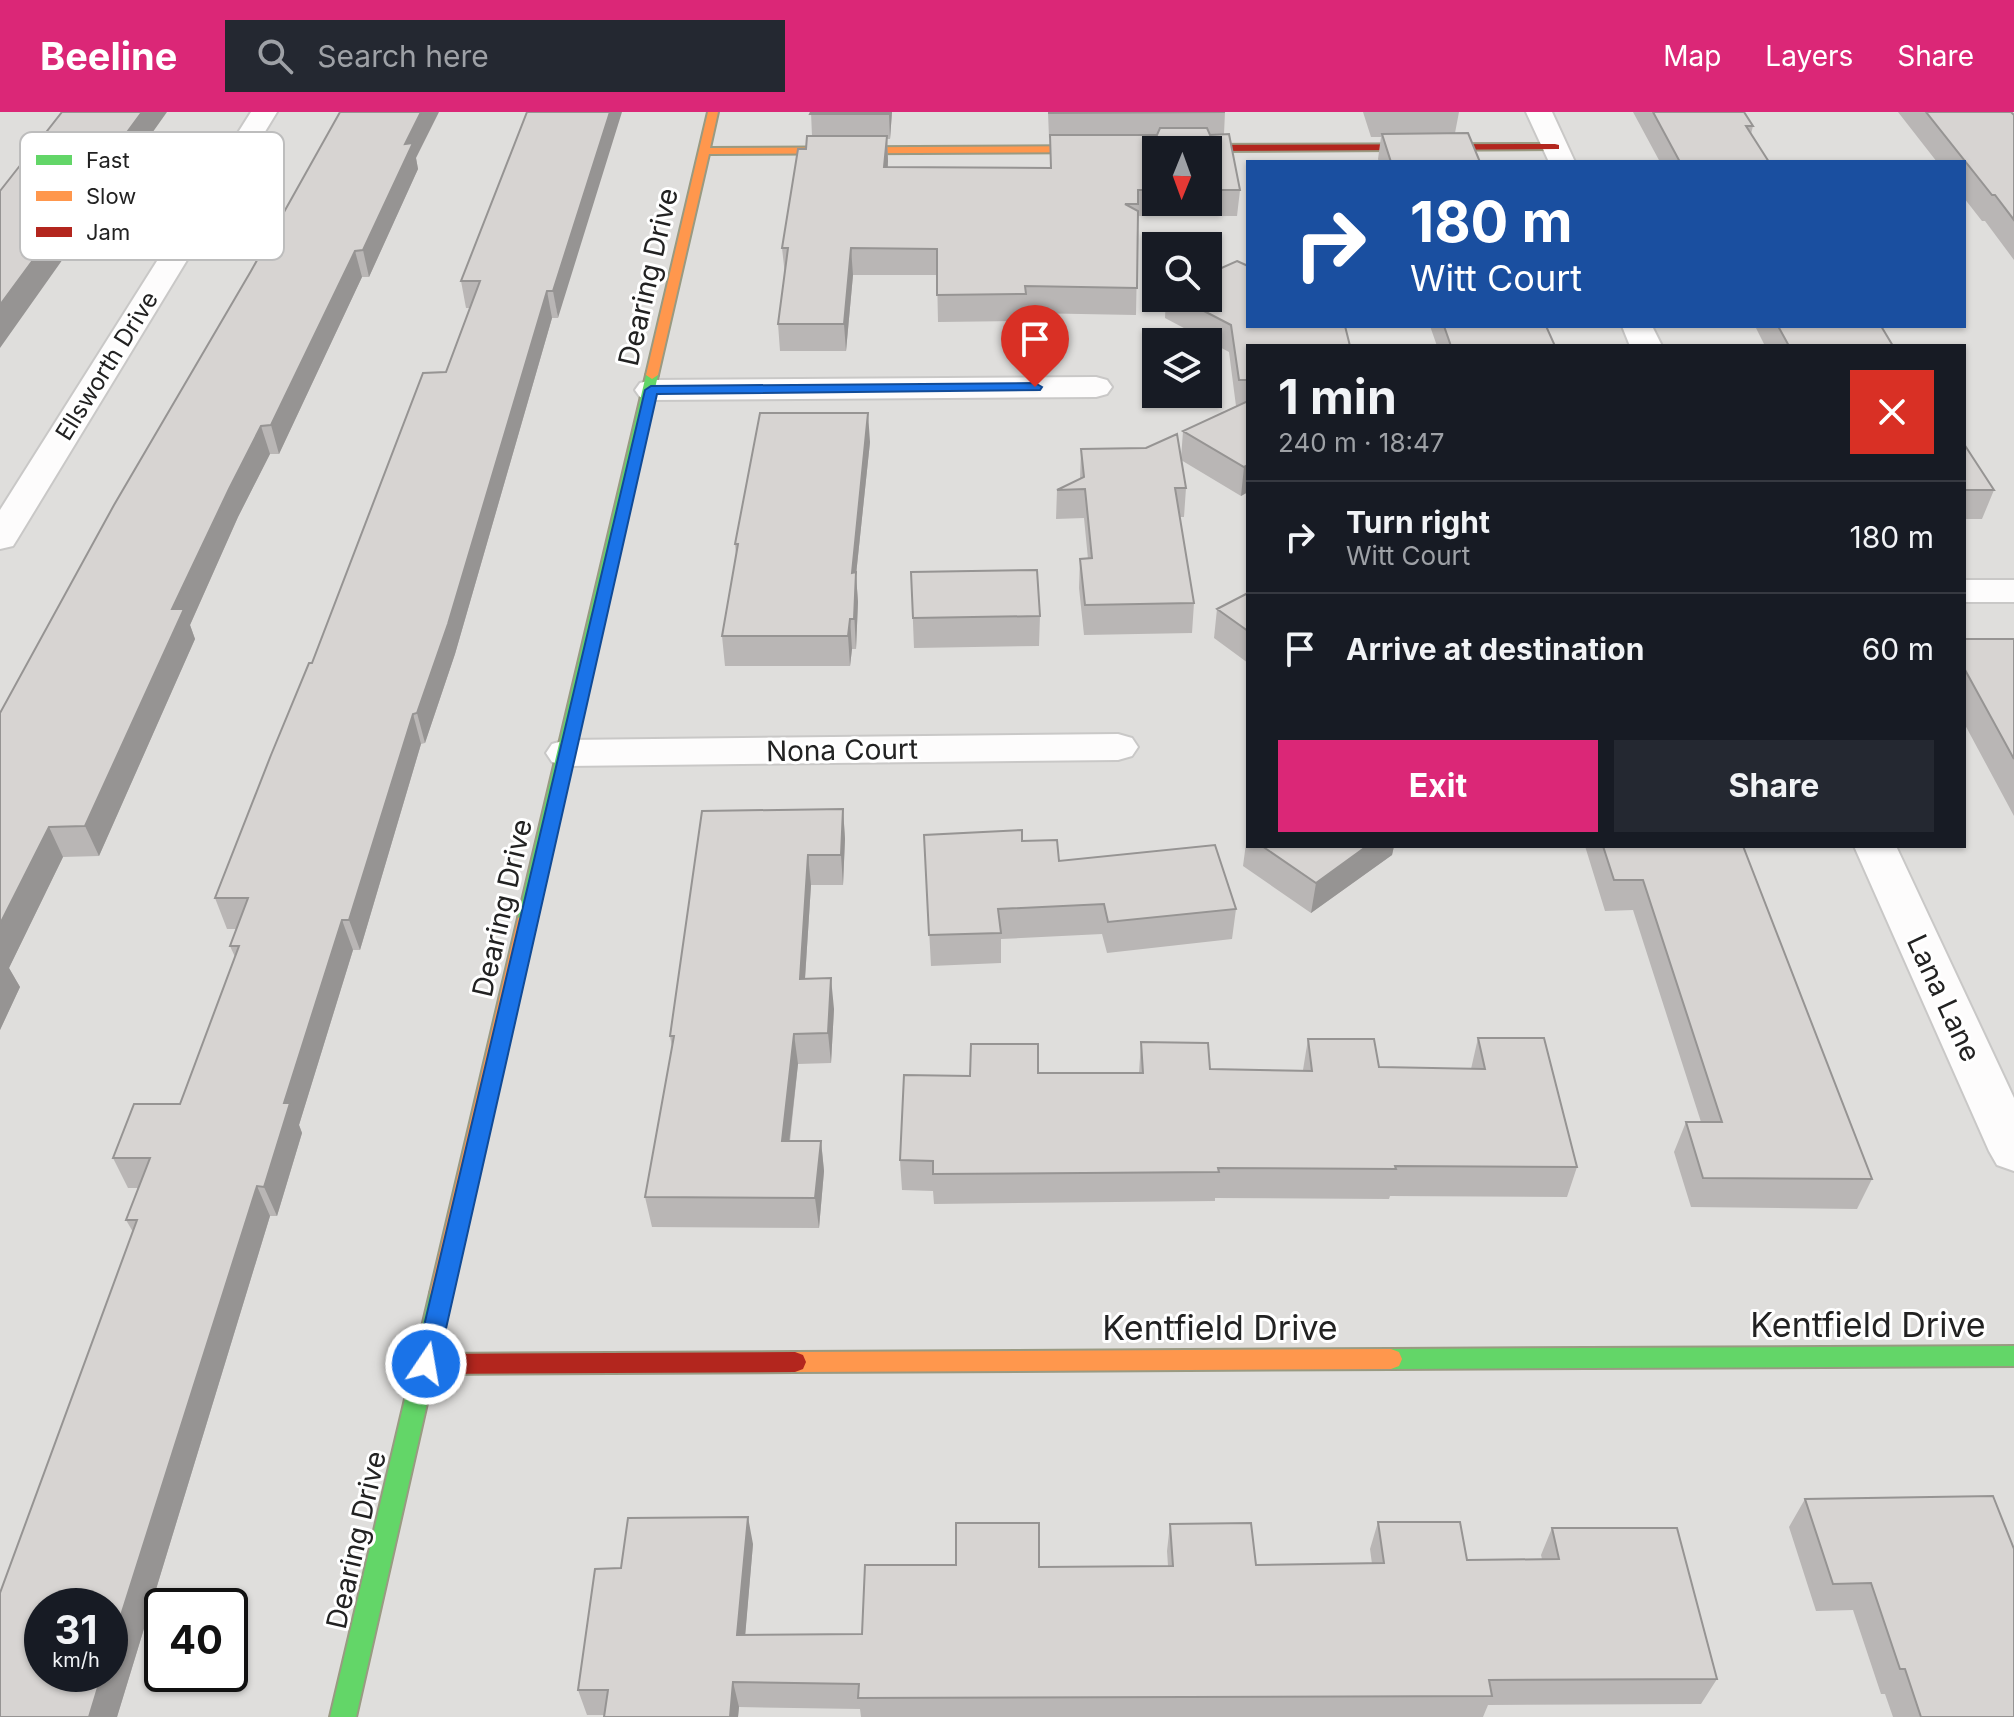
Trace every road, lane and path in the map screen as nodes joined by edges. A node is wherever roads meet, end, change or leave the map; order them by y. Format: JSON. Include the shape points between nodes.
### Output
{"nodes":[{"id":1,"x":264,"y":112,"type":"edge"},
{"id":2,"x":713,"y":112,"type":"edge"},
{"id":3,"x":1539,"y":112,"type":"edge"},
{"id":4,"x":252,"y":132,"type":"edge"},
{"id":5,"x":705,"y":151,"type":"junction"},
{"id":6,"x":1559,"y":154,"type":"edge"},
{"id":7,"x":172,"y":260,"type":"edge"},
{"id":8,"x":1096,"y":387,"type":"dead end"},
{"id":9,"x":651,"y":390,"type":"junction"},
{"id":10,"x":0,"y":538,"type":"edge"},
{"id":11,"x":1966,"y":591,"type":"edge"},
{"id":12,"x":2014,"y":591,"type":"edge"},
{"id":13,"x":1118,"y":747,"type":"dead end"},
{"id":14,"x":566,"y":753,"type":"junction"},
{"id":15,"x":1876,"y":848,"type":"edge"},
{"id":16,"x":2014,"y":1151,"type":"edge"},
{"id":17,"x":2014,"y":1356,"type":"edge"},
{"id":18,"x":426,"y":1364,"type":"junction"},
{"id":19,"x":343,"y":1717,"type":"edge"}],
"edges":[{"from":1,"to":4,"type":"street","name":"Ellsworth Drive"},
{"from":2,"to":5,"type":"street","name":"Dearing Drive"},
{"from":3,"to":6,"type":"street"},
{"from":5,"to":6,"type":"street","via":[[1141,148]]},
{"from":5,"to":9,"type":"street","name":"Dearing Drive"},
{"from":7,"to":10,"type":"street","name":"Ellsworth Drive"},
{"from":8,"to":9,"type":"street"},
{"from":9,"to":14,"type":"street","name":"Dearing Drive"},
{"from":11,"to":12,"type":"street"},
{"from":13,"to":14,"type":"street","name":"Nona Court"},
{"from":14,"to":18,"type":"street","name":"Dearing Drive"},
{"from":15,"to":16,"type":"street","name":"Lana Lane"},
{"from":17,"to":18,"type":"street","name":"Kentfield Drive"},
{"from":18,"to":19,"type":"street","name":"Dearing Drive"}]}
